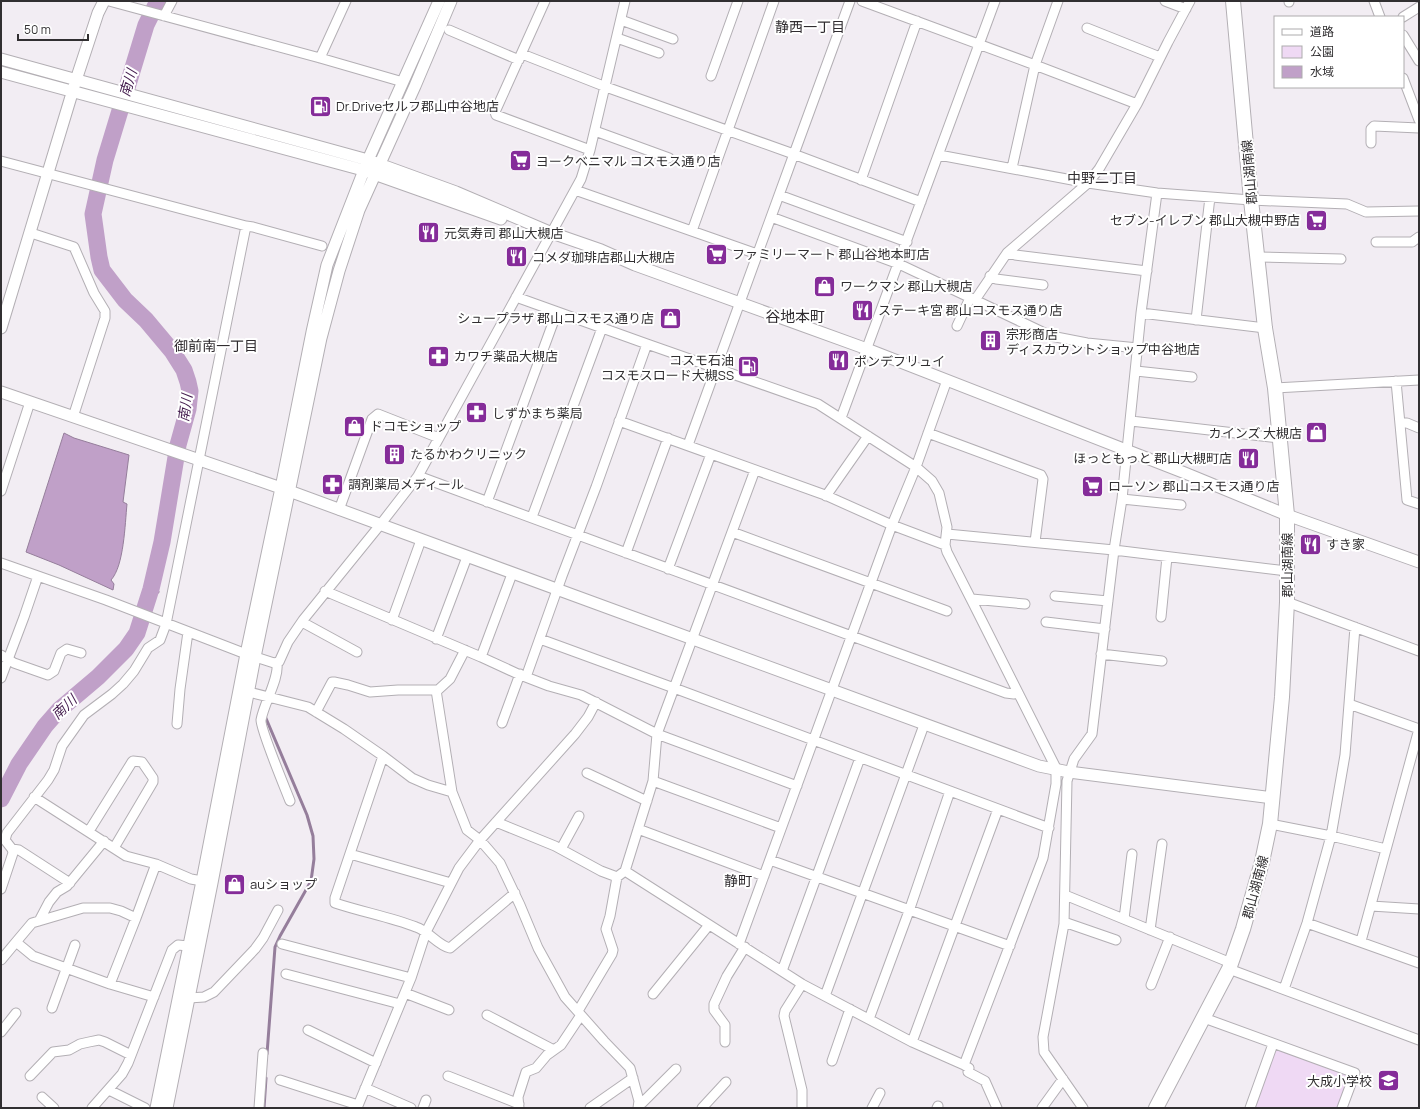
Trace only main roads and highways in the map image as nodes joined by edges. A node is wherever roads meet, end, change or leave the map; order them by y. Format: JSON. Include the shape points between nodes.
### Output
{"nodes":[{"id":1,"x":1233,"y":1,"type":"edge"},
{"id":2,"x":1156,"y":1108,"type":"edge"}],
"edges":[{"from":1,"to":2,"type":"main road","name":"郡山湖南線","via":[[1251,200],[1265,328],[1275,388],[1287,515],[1287,602],[1282,697],[1270,824],[1246,922],[1230,966]]}]}
